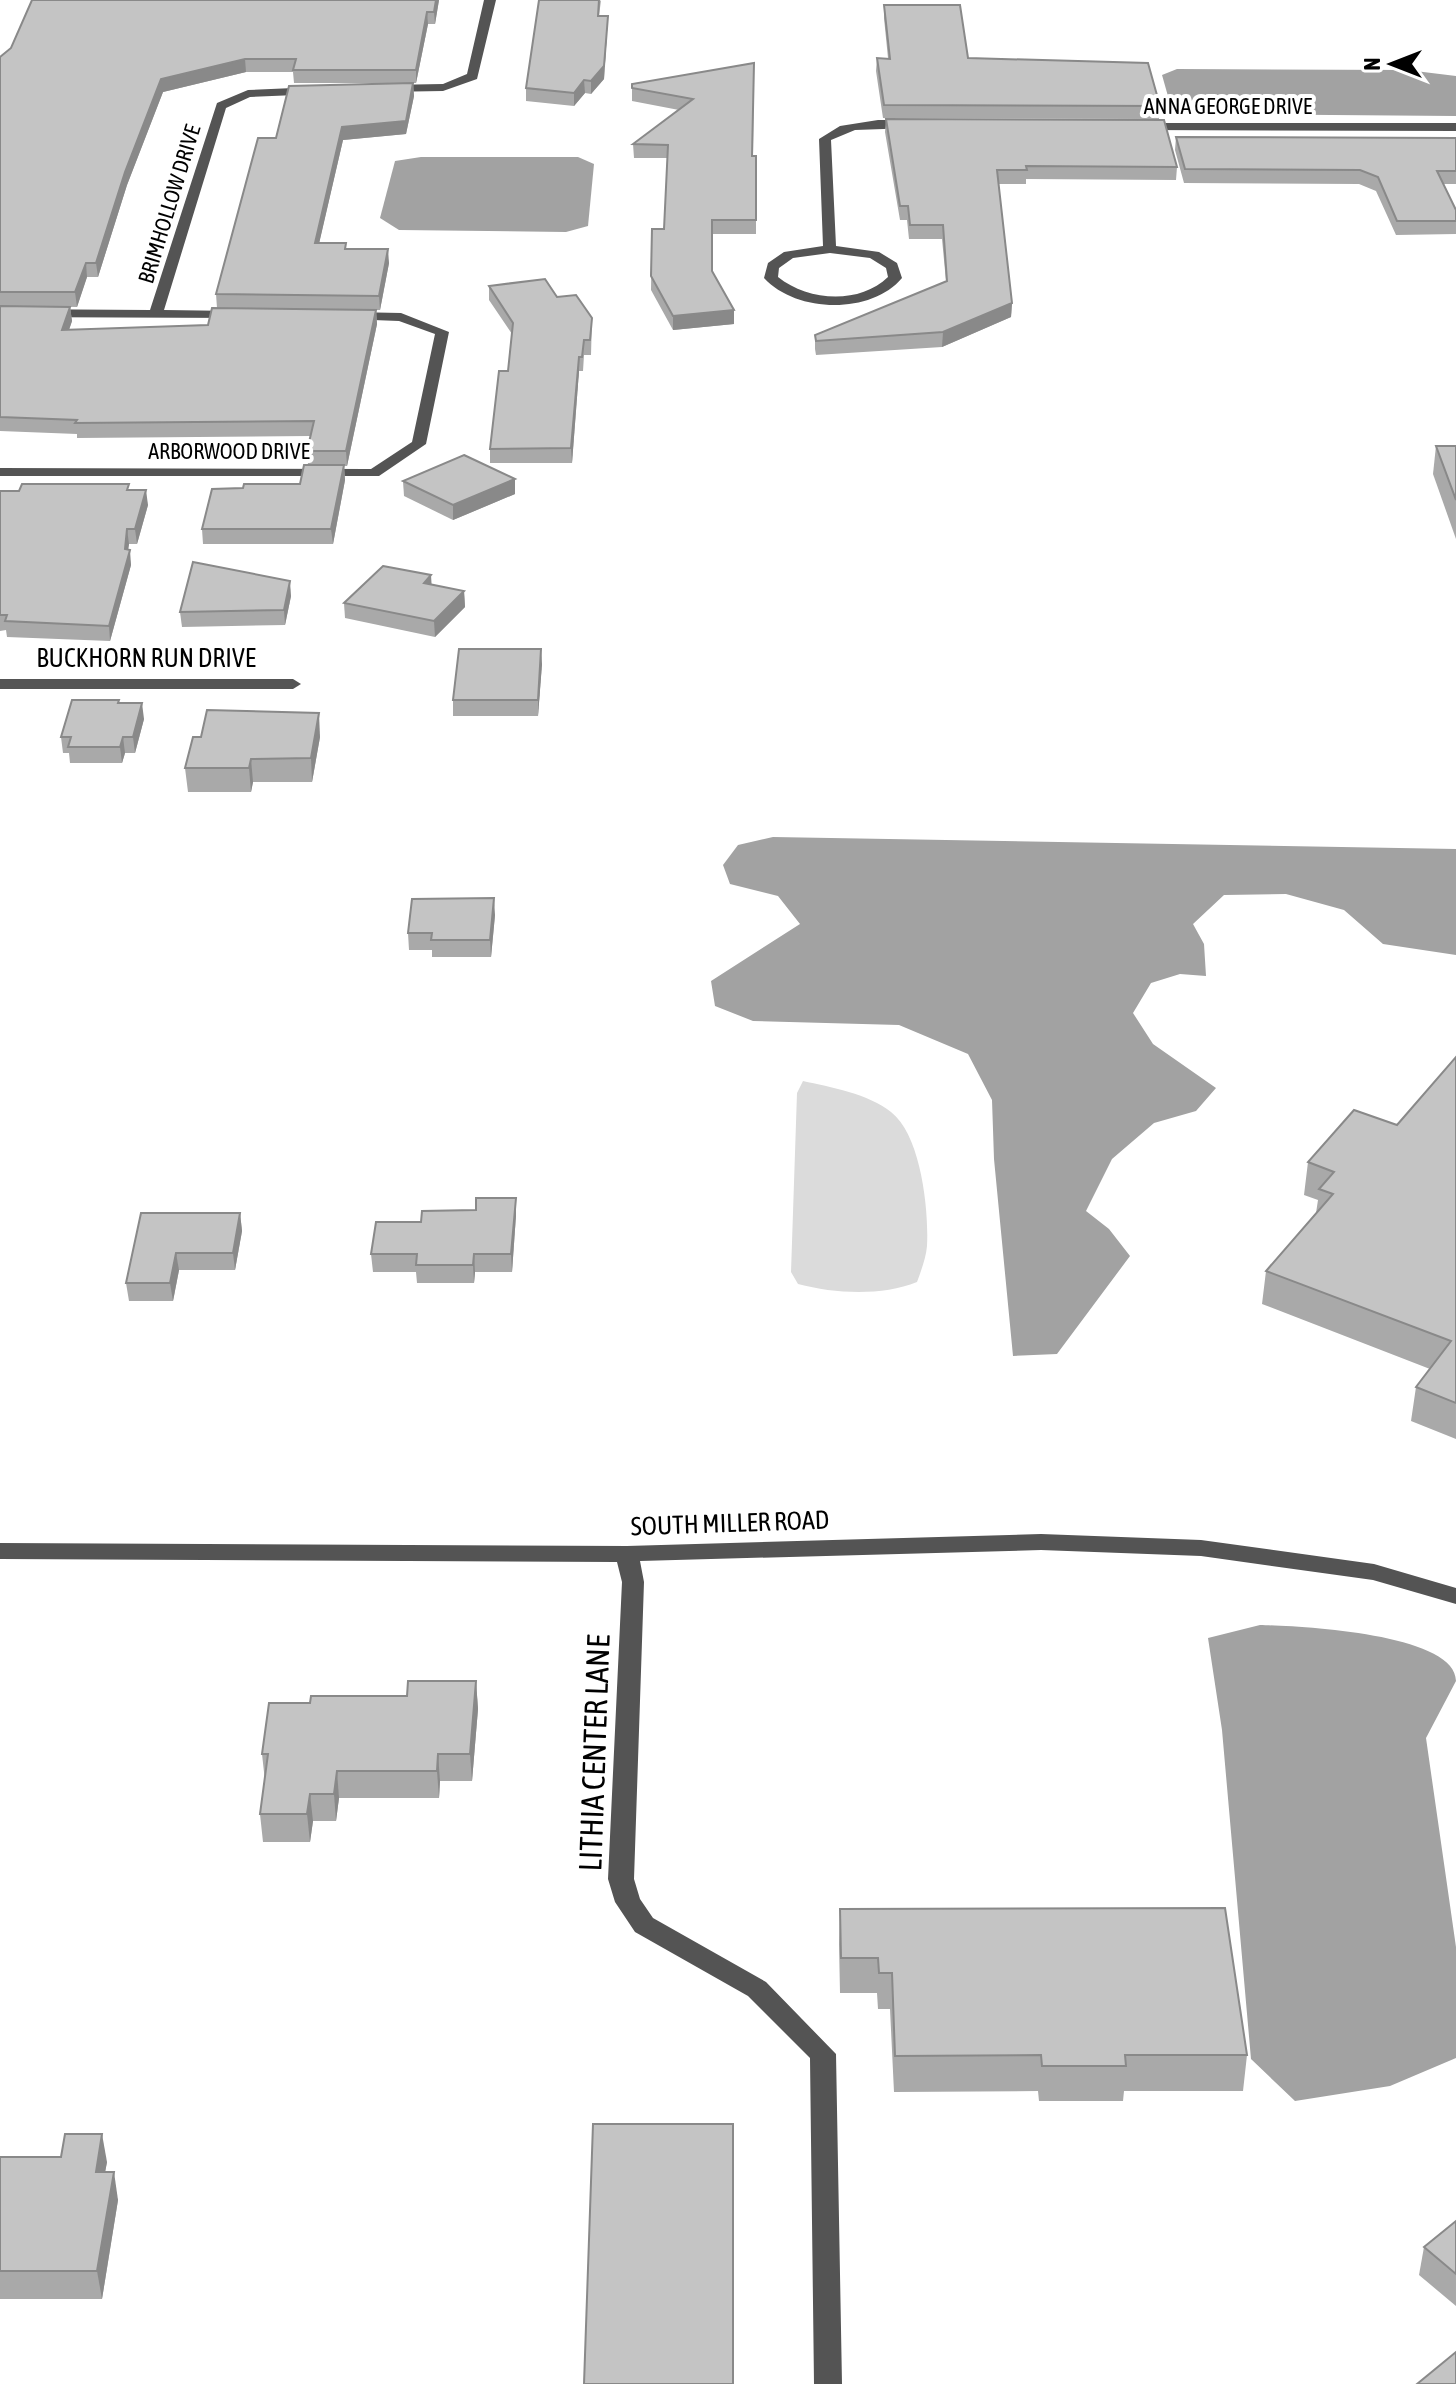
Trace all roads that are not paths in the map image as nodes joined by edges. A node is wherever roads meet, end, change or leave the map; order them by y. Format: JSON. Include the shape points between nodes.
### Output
{"nodes":[{"id":1,"x":490,"y":0,"type":"edge"},
{"id":2,"x":371,"y":90,"type":"edge"},
{"id":3,"x":324,"y":91,"type":"edge"},
{"id":4,"x":929,"y":124,"type":"edge"},
{"id":5,"x":1121,"y":125,"type":"edge"},
{"id":6,"x":1456,"y":127,"type":"edge"},
{"id":7,"x":830,"y":249,"type":"junction"},
{"id":8,"x":0,"y":313,"type":"edge"},
{"id":9,"x":156,"y":314,"type":"junction"},
{"id":10,"x":248,"y":315,"type":"edge"},
{"id":11,"x":339,"y":316,"type":"edge"},
{"id":12,"x":0,"y":472,"type":"edge"},
{"id":13,"x":0,"y":684,"type":"edge"},
{"id":14,"x":293,"y":684,"type":"dead end"},
{"id":15,"x":0,"y":1551,"type":"edge"},
{"id":16,"x":627,"y":1554,"type":"junction"},
{"id":17,"x":1456,"y":1596,"type":"edge"},
{"id":18,"x":828,"y":2384,"type":"edge"}],
"edges":[{"from":1,"to":2,"type":"street","via":[[473,76],[433,88]]},
{"from":3,"to":9,"type":"street","name":"BRIMHOLLOW DRIVE","via":[[248,94],[221,106]]},
{"from":4,"to":7,"type":"street","via":[[858,125],[825,139]]},
{"from":5,"to":6,"type":"street","name":"ANNA GEORGE DRIVE"},
{"from":7,"to":7,"type":"street","via":[[789,255],[773,266],[771,278],[796,294],[833,299],[871,294],[895,278],[892,266],[874,255]]},
{"from":8,"to":9,"type":"street"},
{"from":9,"to":10,"type":"street"},
{"from":11,"to":12,"type":"street","name":"ARBORWOOD DRIVE","via":[[401,317],[442,332],[419,444],[374,473]]},
{"from":13,"to":14,"type":"street","name":"BUCKHORN RUN DRIVE"},
{"from":15,"to":16,"type":"street","name":"SOUTH MILLER ROAD"},
{"from":16,"to":17,"type":"street","name":"SOUTH MILLER ROAD","via":[[1041,1542],[1201,1548],[1374,1572]]},
{"from":16,"to":18,"type":"street","name":"LITHIA CENTER LANE","via":[[633,1582],[621,1879],[628,1902],[644,1925],[757,1989],[823,2054]]}]}
